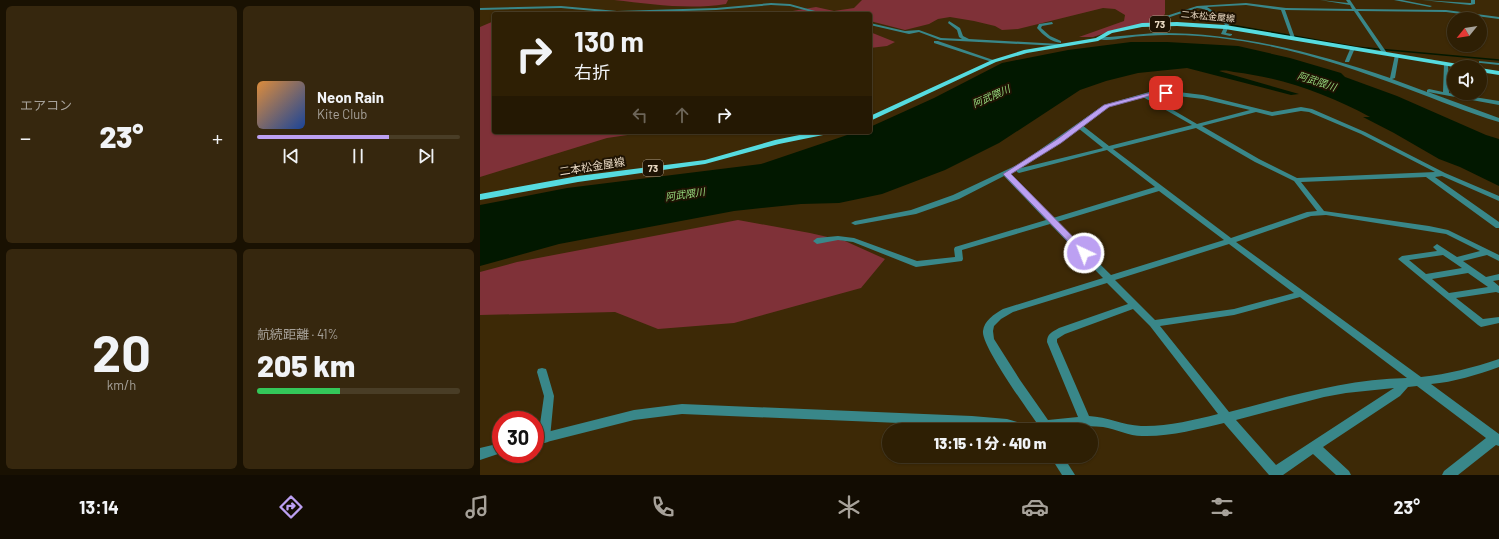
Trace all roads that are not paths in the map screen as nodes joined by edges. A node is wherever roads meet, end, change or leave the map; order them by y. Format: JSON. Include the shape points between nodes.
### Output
{"nodes":[{"id":1,"x":1245,"y":0,"type":"edge"},
{"id":2,"x":1322,"y":0,"type":"edge"},
{"id":3,"x":1348,"y":0,"type":"edge"},
{"id":4,"x":1396,"y":0,"type":"edge"},
{"id":5,"x":1424,"y":0,"type":"edge"},
{"id":6,"x":1473,"y":0,"type":"edge"},
{"id":7,"x":1447,"y":1,"type":"edge"},
{"id":8,"x":761,"y":2,"type":"edge"},
{"id":9,"x":1350,"y":4,"type":"junction"},
{"id":10,"x":1248,"y":5,"type":"junction"},
{"id":11,"x":1204,"y":7,"type":"junction"},
{"id":12,"x":480,"y":9,"type":"edge"},
{"id":13,"x":1283,"y":9,"type":"junction"},
{"id":14,"x":1354,"y":10,"type":"junction"},
{"id":15,"x":1446,"y":11,"type":"junction"},
{"id":16,"x":816,"y":12,"type":"edge"},
{"id":17,"x":1499,"y":18,"type":"edge"},
{"id":18,"x":949,"y":22,"type":"dead end"},
{"id":19,"x":1052,"y":23,"type":"dead end"},
{"id":20,"x":872,"y":24,"type":"edge"},
{"id":21,"x":1162,"y":24,"type":"junction"},
{"id":22,"x":1225,"y":27,"type":"junction"},
{"id":23,"x":905,"y":32,"type":"junction"},
{"id":24,"x":1292,"y":37,"type":"junction"},
{"id":25,"x":1098,"y":38,"type":"junction"},
{"id":26,"x":976,"y":41,"type":"junction"},
{"id":27,"x":1061,"y":44,"type":"junction"},
{"id":28,"x":1353,"y":48,"type":"junction"},
{"id":29,"x":1384,"y":51,"type":"junction"},
{"id":30,"x":1397,"y":55,"type":"junction"},
{"id":31,"x":994,"y":61,"type":"junction"},
{"id":32,"x":1347,"y":61,"type":"junction"},
{"id":33,"x":1487,"y":63,"type":"edge"},
{"id":34,"x":1446,"y":64,"type":"joint"},
{"id":35,"x":1499,"y":64,"type":"edge"},
{"id":36,"x":1487,"y":71,"type":"edge"},
{"id":37,"x":1499,"y":74,"type":"edge"},
{"id":38,"x":1392,"y":78,"type":"junction"},
{"id":39,"x":1429,"y":91,"type":"junction"},
{"id":40,"x":1446,"y":94,"type":"junction"},
{"id":41,"x":1145,"y":96,"type":"junction"},
{"id":42,"x":1115,"y":103,"type":"junction"},
{"id":43,"x":1499,"y":104,"type":"edge"},
{"id":44,"x":1254,"y":110,"type":"junction"},
{"id":45,"x":1279,"y":114,"type":"junction"},
{"id":46,"x":1499,"y":116,"type":"edge"},
{"id":47,"x":872,"y":118,"type":"edge"},
{"id":48,"x":1499,"y":120,"type":"edge"},
{"id":49,"x":1198,"y":125,"type":"junction"},
{"id":50,"x":1079,"y":126,"type":"junction"},
{"id":51,"x":816,"y":134,"type":"edge"},
{"id":52,"x":1108,"y":148,"type":"junction"},
{"id":53,"x":1006,"y":174,"type":"junction"},
{"id":54,"x":1443,"y":174,"type":"junction"},
{"id":55,"x":1428,"y":175,"type":"junction"},
{"id":56,"x":1296,"y":180,"type":"junction"},
{"id":57,"x":1160,"y":188,"type":"junction"},
{"id":58,"x":480,"y":197,"type":"edge"},
{"id":59,"x":1499,"y":199,"type":"edge"},
{"id":60,"x":1322,"y":213,"type":"junction"},
{"id":61,"x":1054,"y":221,"type":"junction"},
{"id":62,"x":855,"y":222,"type":"dead end"},
{"id":63,"x":1499,"y":226,"type":"edge"},
{"id":64,"x":1230,"y":241,"type":"junction"},
{"id":65,"x":817,"y":242,"type":"dead end"},
{"id":66,"x":1436,"y":247,"type":"dead end"},
{"id":67,"x":1444,"y":252,"type":"junction"},
{"id":68,"x":1488,"y":252,"type":"junction"},
{"id":69,"x":1499,"y":258,"type":"edge"},
{"id":70,"x":1455,"y":260,"type":"junction"},
{"id":71,"x":1469,"y":270,"type":"junction"},
{"id":72,"x":1424,"y":277,"type":"junction"},
{"id":73,"x":1499,"y":277,"type":"edge"},
{"id":74,"x":1109,"y":278,"type":"junction"},
{"id":75,"x":1484,"y":280,"type":"junction"},
{"id":76,"x":1498,"y":290,"type":"edge"},
{"id":77,"x":1301,"y":294,"type":"junction"},
{"id":78,"x":1448,"y":296,"type":"junction"},
{"id":79,"x":1135,"y":305,"type":"junction"},
{"id":80,"x":1499,"y":320,"type":"edge"},
{"id":81,"x":1153,"y":324,"type":"junction"},
{"id":82,"x":1499,"y":363,"type":"edge"},
{"id":83,"x":542,"y":372,"type":"dead end"},
{"id":84,"x":1418,"y":381,"type":"junction"},
{"id":85,"x":1402,"y":382,"type":"junction"},
{"id":86,"x":1227,"y":418,"type":"junction"},
{"id":87,"x":544,"y":420,"type":"edge"},
{"id":88,"x":1085,"y":421,"type":"junction"},
{"id":89,"x":995,"y":423,"type":"edge"},
{"id":90,"x":1040,"y":423,"type":"edge"},
{"id":91,"x":1073,"y":423,"type":"edge"},
{"id":92,"x":544,"y":438,"type":"edge"},
{"id":93,"x":1498,"y":439,"type":"edge"},
{"id":94,"x":1315,"y":448,"type":"junction"},
{"id":95,"x":492,"y":451,"type":"edge"},
{"id":96,"x":480,"y":454,"type":"edge"},
{"id":97,"x":1061,"y":463,"type":"edge"},
{"id":98,"x":1069,"y":475,"type":"edge"},
{"id":99,"x":1277,"y":475,"type":"edge"},
{"id":100,"x":1345,"y":475,"type":"edge"},
{"id":101,"x":1448,"y":475,"type":"edge"}],
"edges":[{"from":1,"to":10,"type":"street"},
{"from":2,"to":9,"type":"street"},
{"from":3,"to":9,"type":"street"},
{"from":4,"to":15,"type":"street"},
{"from":5,"to":7,"type":"street"},
{"from":6,"to":7,"type":"street","via":[[1473,4]]},
{"from":8,"to":12,"type":"street","via":[[716,9],[617,12],[561,7]]},
{"from":8,"to":16,"type":"street","via":[[790,5]]},
{"from":9,"to":14,"type":"street"},
{"from":10,"to":11,"type":"street"},
{"from":10,"to":13,"type":"street"},
{"from":11,"to":21,"type":"street","via":[[1159,19]]},
{"from":11,"to":22,"type":"street","via":[[1223,19]]},
{"from":13,"to":14,"type":"street"},
{"from":13,"to":24,"type":"street"},
{"from":14,"to":15,"type":"street"},
{"from":14,"to":29,"type":"street"},
{"from":15,"to":17,"type":"street"},
{"from":18,"to":26,"type":"street","via":[[959,29],[962,38]]},
{"from":19,"to":27,"type":"street","via":[[1040,25],[1039,28]]},
{"from":20,"to":23,"type":"street"},
{"from":21,"to":22,"type":"main road","name":"二本松金屋線","number":"73"},
{"from":21,"to":25,"type":"main road","name":"二本松金屋線","number":"73","via":[[1131,26]]},
{"from":22,"to":24,"type":"main road","name":"二本松金屋線","number":"73"},
{"from":22,"to":32,"type":"street","via":[[1224,34],[1289,45]]},
{"from":23,"to":26,"type":"street","via":[[919,31],[940,39]]},
{"from":23,"to":31,"type":"street"},
{"from":24,"to":28,"type":"main road","name":"二本松金屋線","number":"73"},
{"from":25,"to":27,"type":"main road","name":"二本松金屋線","number":"73"},
{"from":25,"to":48,"type":"street","via":[[1183,34],[1281,47],[1341,63]]},
{"from":26,"to":27,"type":"street"},
{"from":27,"to":31,"type":"main road","name":"二本松金屋線","number":"73"},
{"from":28,"to":29,"type":"main road","name":"二本松金屋線","number":"73"},
{"from":28,"to":32,"type":"street"},
{"from":29,"to":30,"type":"main road","name":"二本松金屋線","number":"73"},
{"from":30,"to":34,"type":"main road","name":"二本松金屋線","number":"73"},
{"from":30,"to":38,"type":"street"},
{"from":31,"to":47,"type":"main road","name":"二本松金屋線","number":"73"},
{"from":32,"to":38,"type":"street"},
{"from":33,"to":35,"type":"street"},
{"from":34,"to":40,"type":"street"},
{"from":36,"to":37,"type":"main road"},
{"from":38,"to":39,"type":"street"},
{"from":39,"to":40,"type":"street"},
{"from":39,"to":46,"type":"street"},
{"from":40,"to":43,"type":"street"},
{"from":41,"to":42,"type":"street"},
{"from":41,"to":44,"type":"street","via":[[1166,93],[1190,95]]},
{"from":41,"to":49,"type":"street"},
{"from":42,"to":45,"type":"street","via":[[1117,99],[1132,93],[1172,90],[1223,98]]},
{"from":42,"to":50,"type":"street","via":[[1106,106]]},
{"from":44,"to":45,"type":"street"},
{"from":44,"to":49,"type":"street"},
{"from":45,"to":54,"type":"street","via":[[1301,109],[1314,111]]},
{"from":49,"to":52,"type":"street"},
{"from":49,"to":56,"type":"street","via":[[1243,153]]},
{"from":50,"to":52,"type":"street"},
{"from":50,"to":53,"type":"street"},
{"from":51,"to":58,"type":"main road","name":"二本松金屋線","number":"73","via":[[705,162],[578,179]]},
{"from":52,"to":53,"type":"street"},
{"from":52,"to":57,"type":"street"},
{"from":53,"to":61,"type":"street"},
{"from":53,"to":62,"type":"street","via":[[933,206],[891,217]]},
{"from":54,"to":55,"type":"street"},
{"from":54,"to":59,"type":"street"},
{"from":55,"to":56,"type":"street"},
{"from":55,"to":63,"type":"street"},
{"from":56,"to":60,"type":"street"},
{"from":57,"to":61,"type":"street"},
{"from":57,"to":64,"type":"street"},
{"from":60,"to":64,"type":"street","via":[[1310,214]]},
{"from":60,"to":68,"type":"street","via":[[1448,232]]},
{"from":61,"to":65,"type":"street","via":[[958,249],[959,259],[916,264],[854,240],[838,238]]},
{"from":61,"to":74,"type":"street"},
{"from":64,"to":74,"type":"street"},
{"from":64,"to":77,"type":"street"},
{"from":66,"to":67,"type":"street"},
{"from":67,"to":70,"type":"street"},
{"from":67,"to":72,"type":"street","via":[[1402,259]]},
{"from":68,"to":69,"type":"street"},
{"from":68,"to":70,"type":"street"},
{"from":70,"to":71,"type":"street"},
{"from":71,"to":72,"type":"street"},
{"from":71,"to":75,"type":"street"},
{"from":72,"to":78,"type":"street"},
{"from":73,"to":75,"type":"street"},
{"from":74,"to":79,"type":"street"},
{"from":74,"to":90,"type":"street","via":[[1003,313],[988,328],[991,345]]},
{"from":75,"to":76,"type":"street"},
{"from":76,"to":78,"type":"street"},
{"from":77,"to":81,"type":"street","via":[[1241,310]]},
{"from":77,"to":84,"type":"street"},
{"from":78,"to":80,"type":"street","via":[[1481,323]]},
{"from":79,"to":81,"type":"street"},
{"from":79,"to":88,"type":"street","via":[[1062,331],[1052,337]]},
{"from":81,"to":86,"type":"street"},
{"from":82,"to":84,"type":"street","via":[[1453,378]]},
{"from":83,"to":87,"type":"street","via":[[549,396]]},
{"from":84,"to":85,"type":"street"},
{"from":84,"to":93,"type":"street"},
{"from":85,"to":86,"type":"street","via":[[1324,392]]},
{"from":85,"to":94,"type":"street","via":[[1396,393]]},
{"from":86,"to":88,"type":"street","via":[[1145,431]]},
{"from":86,"to":99,"type":"street"},
{"from":88,"to":91,"type":"street"},
{"from":89,"to":92,"type":"street","via":[[682,409],[634,415]]},
{"from":93,"to":101,"type":"street"},
{"from":94,"to":99,"type":"street","via":[[1280,469]]},
{"from":94,"to":100,"type":"street"},
{"from":95,"to":96,"type":"street"},
{"from":97,"to":98,"type":"street"}]}
